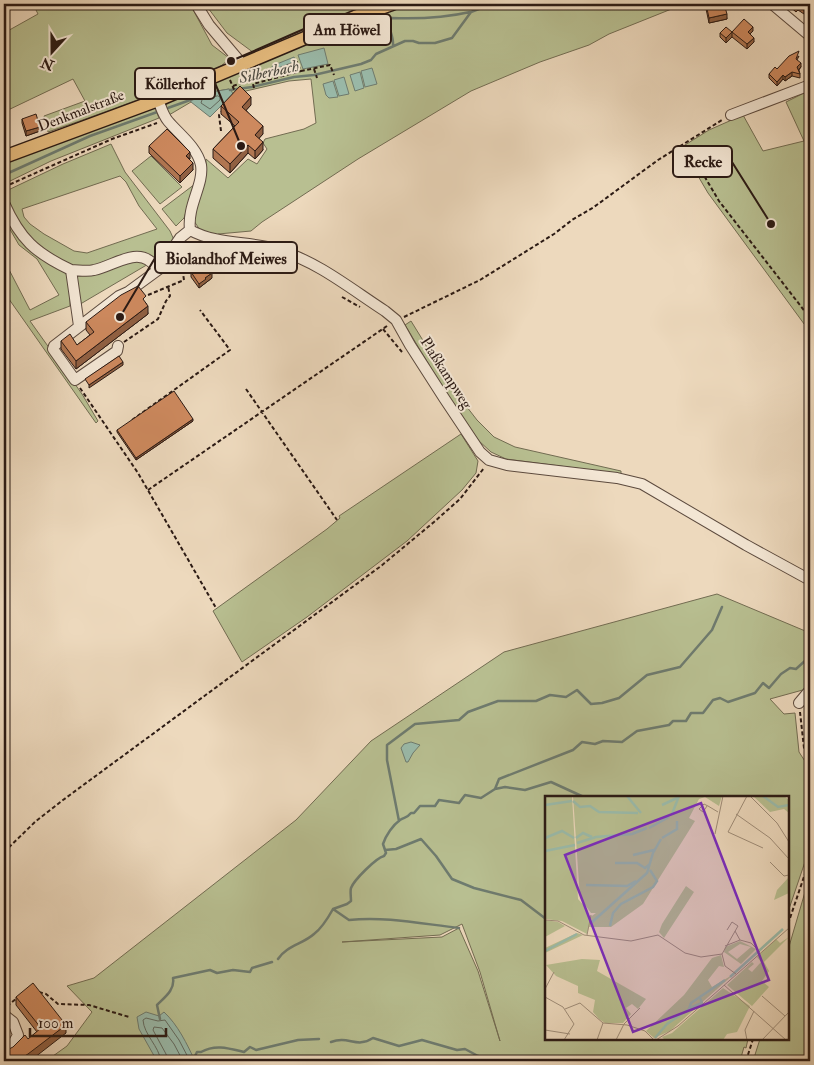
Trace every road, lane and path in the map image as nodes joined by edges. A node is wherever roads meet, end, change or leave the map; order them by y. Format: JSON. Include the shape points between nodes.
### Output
{"nodes":[{"id":1,"x":196,"y":4,"type":"edge"},
{"id":2,"x":392,"y":4,"type":"edge"},
{"id":3,"x":772,"y":4,"type":"edge"},
{"id":4,"x":810,"y":36,"type":"edge"},
{"id":5,"x":242,"y":64,"type":"junction"},
{"id":6,"x":314,"y":68,"type":"junction"},
{"id":7,"x":301,"y":71,"type":"junction"},
{"id":8,"x":334,"y":75,"type":"dead end"},
{"id":9,"x":257,"y":78,"type":"junction"},
{"id":10,"x":317,"y":78,"type":"dead end"},
{"id":11,"x":230,"y":82,"type":"dead end"},
{"id":12,"x":258,"y":82,"type":"junction"},
{"id":13,"x":810,"y":85,"type":"edge"},
{"id":14,"x":234,"y":87,"type":"junction"},
{"id":15,"x":254,"y":87,"type":"dead end"},
{"id":16,"x":234,"y":96,"type":"edge"},
{"id":17,"x":228,"y":104,"type":"edge"},
{"id":18,"x":162,"y":110,"type":"junction"},
{"id":19,"x":731,"y":116,"type":"joint"},
{"id":20,"x":221,"y":131,"type":"dead end"},
{"id":21,"x":682,"y":145,"type":"junction"},
{"id":22,"x":4,"y":157,"type":"edge"},
{"id":23,"x":4,"y":187,"type":"edge"},
{"id":24,"x":4,"y":203,"type":"edge"},
{"id":25,"x":190,"y":230,"type":"junction"},
{"id":26,"x":172,"y":250,"type":"junction"},
{"id":27,"x":71,"y":270,"type":"junction"},
{"id":28,"x":158,"y":270,"type":"junction"},
{"id":29,"x":168,"y":286,"type":"junction"},
{"id":30,"x":148,"y":294,"type":"dead end"},
{"id":31,"x":342,"y":297,"type":"dead end"},
{"id":32,"x":200,"y":310,"type":"dead end"},
{"id":33,"x":365,"y":310,"type":"dead end"},
{"id":34,"x":810,"y":318,"type":"edge"},
{"id":35,"x":382,"y":321,"type":"dead end"},
{"id":36,"x":392,"y":325,"type":"junction"},
{"id":37,"x":78,"y":326,"type":"junction"},
{"id":38,"x":118,"y":346,"type":"joint"},
{"id":39,"x":75,"y":380,"type":"junction"},
{"id":40,"x":246,"y":389,"type":"dead end"},
{"id":41,"x":263,"y":413,"type":"junction"},
{"id":42,"x":127,"y":423,"type":"edge"},
{"id":43,"x":489,"y":460,"type":"junction"},
{"id":44,"x":148,"y":490,"type":"junction"},
{"id":45,"x":337,"y":520,"type":"dead end"},
{"id":46,"x":810,"y":580,"type":"edge"},
{"id":47,"x":216,"y":608,"type":"dead end"},
{"id":48,"x":810,"y":690,"type":"edge"},
{"id":49,"x":799,"y":703,"type":"joint"},
{"id":50,"x":810,"y":760,"type":"edge"},
{"id":51,"x":4,"y":852,"type":"edge"},
{"id":52,"x":810,"y":858,"type":"edge"},
{"id":53,"x":789,"y":921,"type":"edge"},
{"id":54,"x":33,"y":990,"type":"edge"},
{"id":55,"x":18,"y":996,"type":"edge"},
{"id":56,"x":4,"y":1010,"type":"edge"},
{"id":57,"x":4,"y":1015,"type":"edge"},
{"id":58,"x":129,"y":1017,"type":"dead end"},
{"id":59,"x":753,"y":1040,"type":"edge"},
{"id":60,"x":4,"y":1052,"type":"edge"},
{"id":61,"x":746,"y":1061,"type":"edge"}],
"edges":[{"from":1,"to":5,"type":"street"},
{"from":2,"to":5,"type":"main road","name":"Denkmalstraße"},
{"from":3,"to":4,"type":"street"},
{"from":5,"to":18,"type":"main road","name":"Denkmalstraße"},
{"from":6,"to":7,"type":"path"},
{"from":6,"to":8,"type":"path","via":[[330,64]]},
{"from":6,"to":10,"type":"path"},
{"from":7,"to":9,"type":"path","via":[[298,62]]},
{"from":7,"to":12,"type":"path"},
{"from":9,"to":12,"type":"path"},
{"from":9,"to":14,"type":"path"},
{"from":11,"to":14,"type":"path"},
{"from":12,"to":15,"type":"path"},
{"from":13,"to":19,"type":"street"},
{"from":14,"to":16,"type":"path"},
{"from":17,"to":20,"type":"path","via":[[219,115]]},
{"from":18,"to":22,"type":"main road","name":"Denkmalstraße"},
{"from":18,"to":23,"type":"path","via":[[112,139]]},
{"from":18,"to":25,"type":"street","via":[[198,156],[201,174],[190,210]]},
{"from":19,"to":21,"type":"path"},
{"from":21,"to":34,"type":"path","via":[[693,157],[719,201]]},
{"from":21,"to":36,"type":"path","via":[[594,207],[480,280]]},
{"from":24,"to":27,"type":"street","via":[[19,232],[32,247]]},
{"from":25,"to":26,"type":"street"},
{"from":25,"to":36,"type":"street","name":"Plaßkampweg","via":[[206,237],[277,249],[307,260],[385,310]]},
{"from":26,"to":28,"type":"street"},
{"from":26,"to":29,"type":"path","via":[[182,266],[184,280]]},
{"from":27,"to":28,"type":"street","via":[[94,270],[130,256],[153,262]]},
{"from":27,"to":37,"type":"street"},
{"from":28,"to":37,"type":"street"},
{"from":29,"to":30,"type":"path"},
{"from":29,"to":38,"type":"path","via":[[170,296],[158,319]]},
{"from":31,"to":33,"type":"path"},
{"from":32,"to":42,"type":"path","via":[[230,350]]},
{"from":35,"to":36,"type":"path"},
{"from":36,"to":41,"type":"path"},
{"from":36,"to":43,"type":"street","name":"Plaßkampweg","via":[[410,345],[480,452]]},
{"from":37,"to":39,"type":"street","via":[[53,349]]},
{"from":38,"to":39,"type":"street","via":[[117,351]]},
{"from":39,"to":44,"type":"path"},
{"from":40,"to":41,"type":"path"},
{"from":41,"to":44,"type":"path"},
{"from":41,"to":45,"type":"path"},
{"from":43,"to":46,"type":"street","via":[[642,484]]},
{"from":43,"to":51,"type":"path","via":[[460,499],[382,566],[49,811]]},
{"from":44,"to":47,"type":"path"},
{"from":48,"to":49,"type":"street"},
{"from":49,"to":50,"type":"path","via":[[804,748]]},
{"from":52,"to":53,"type":"path"},
{"from":54,"to":58,"type":"path","via":[[46,994],[58,1004],[89,1005]]},
{"from":55,"to":56,"type":"path"},
{"from":57,"to":60,"type":"street","via":[[13,1022],[18,1035],[10,1049]]},
{"from":59,"to":61,"type":"path"}]}
